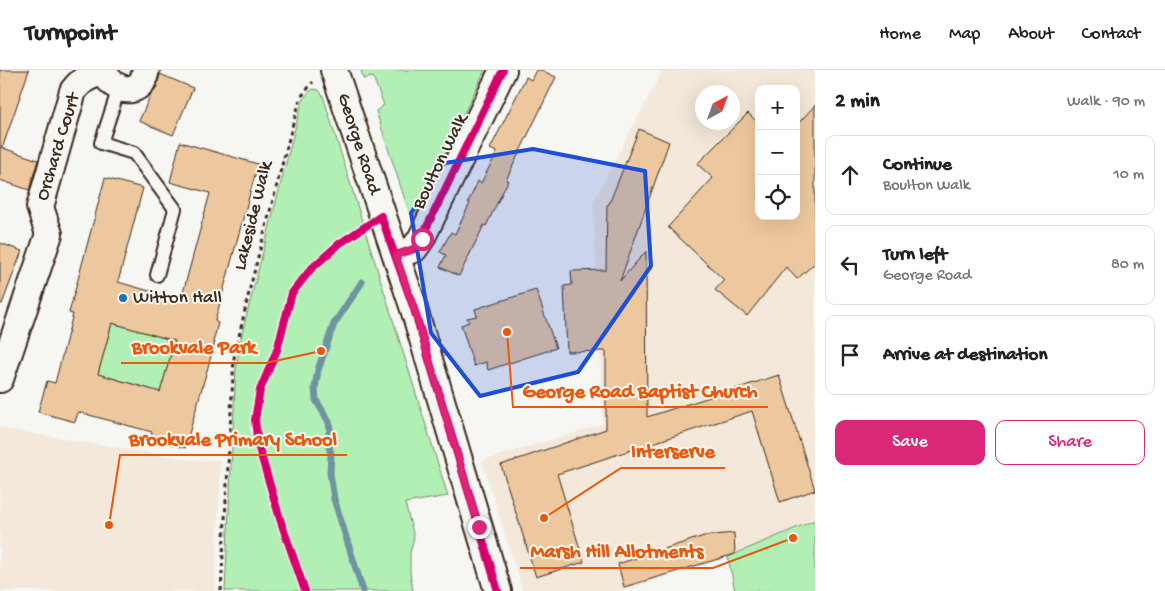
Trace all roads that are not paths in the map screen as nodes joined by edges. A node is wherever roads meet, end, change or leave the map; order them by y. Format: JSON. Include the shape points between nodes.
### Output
{"nodes":[{"id":1,"x":146,"y":70,"type":"edge"},
{"id":2,"x":503,"y":70,"type":"edge"},
{"id":3,"x":325,"y":75,"type":"edge"},
{"id":4,"x":109,"y":77,"type":"edge"},
{"id":5,"x":396,"y":255,"type":"junction"},
{"id":6,"x":157,"y":275,"type":"dead end"},
{"id":7,"x":0,"y":379,"type":"edge"},
{"id":8,"x":498,"y":591,"type":"edge"}],
"edges":[{"from":1,"to":4,"type":"street","name":"Orchard Court","via":[[142,82],[134,88],[124,89]]},
{"from":2,"to":5,"type":"street","name":"Boulton Walk","via":[[422,239],[414,249]]},
{"from":3,"to":5,"type":"street","name":"George Road"},
{"from":4,"to":6,"type":"lane","via":[[101,143],[134,153],[175,209]]},
{"from":4,"to":7,"type":"street","name":"Orchard Court","via":[[93,74],[80,81],[73,91],[40,207],[49,234]]},
{"from":5,"to":8,"type":"street","name":"George Road"}]}
